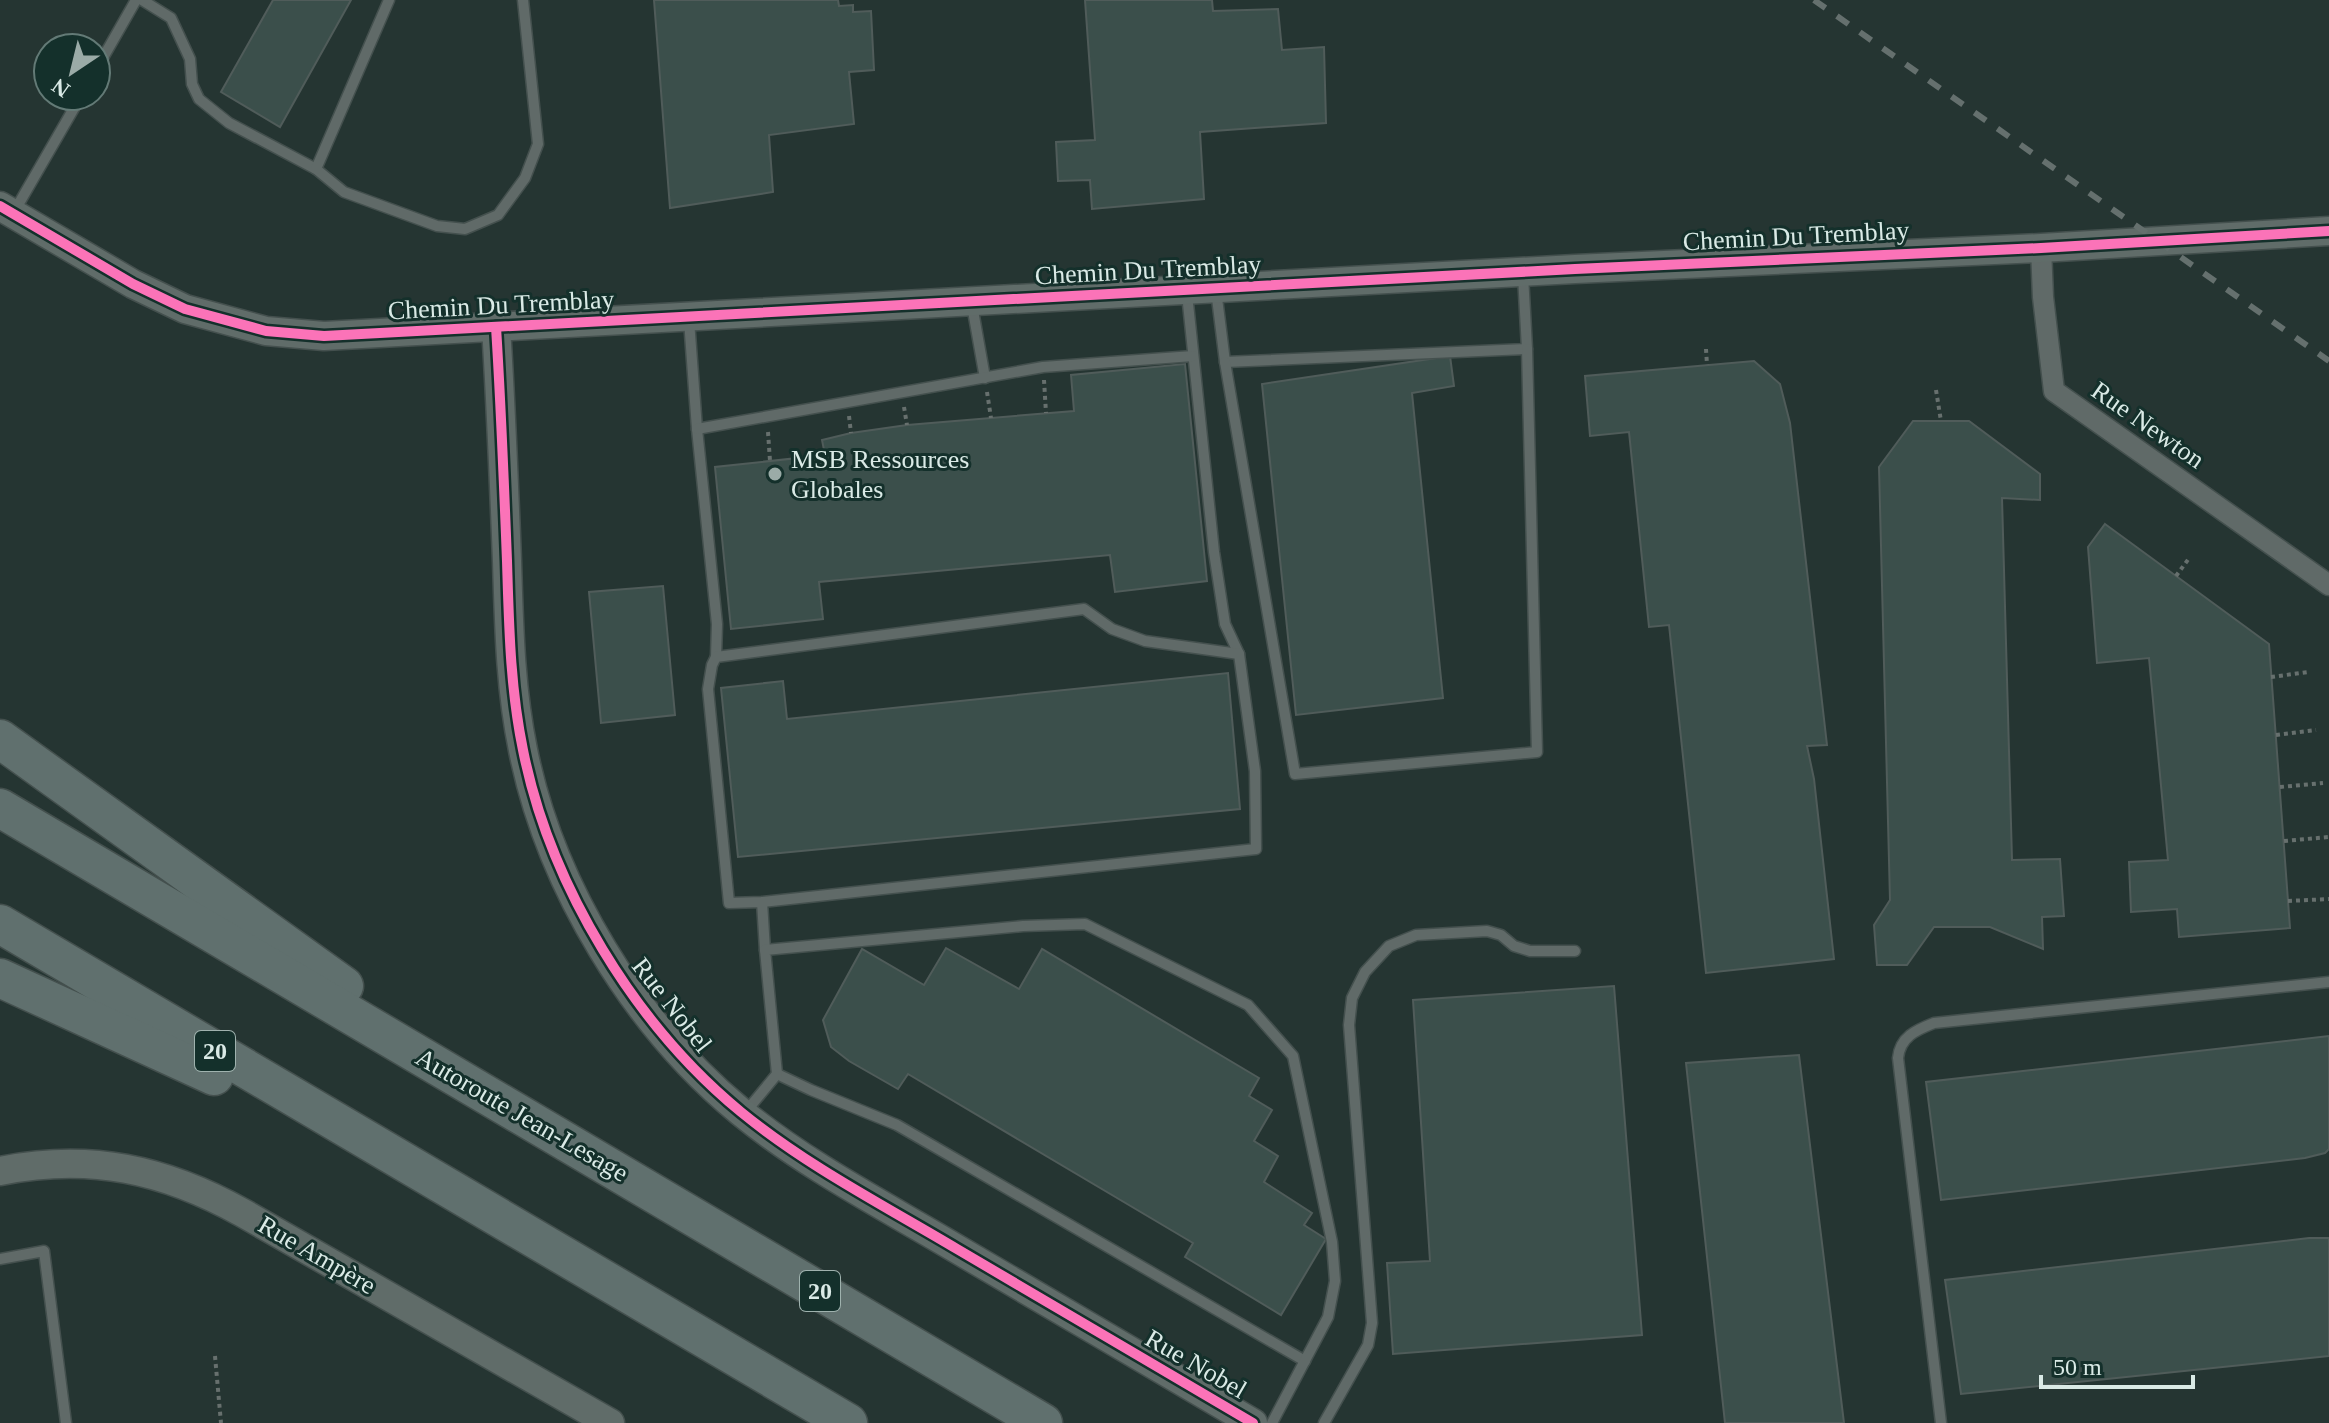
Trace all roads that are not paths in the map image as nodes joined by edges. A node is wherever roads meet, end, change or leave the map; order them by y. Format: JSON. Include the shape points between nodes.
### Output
{"nodes":[{"id":1,"x":139,"y":0,"type":"edge"},
{"id":2,"x":389,"y":0,"type":"edge"},
{"id":3,"x":523,"y":0,"type":"edge"},
{"id":4,"x":112,"y":44,"type":"edge"},
{"id":5,"x":70,"y":112,"type":"edge"},
{"id":6,"x":316,"y":169,"type":"junction"},
{"id":7,"x":6,"y":210,"type":"edge"},
{"id":8,"x":2329,"y":231,"type":"edge"},
{"id":9,"x":2041,"y":248,"type":"junction"},
{"id":10,"x":1523,"y":272,"type":"junction"},
{"id":11,"x":1216,"y":288,"type":"junction"},
{"id":12,"x":1187,"y":289,"type":"junction"},
{"id":13,"x":972,"y":301,"type":"junction"},
{"id":14,"x":689,"y":317,"type":"junction"},
{"id":15,"x":496,"y":327,"type":"junction"},
{"id":16,"x":1527,"y":349,"type":"junction"},
{"id":17,"x":1193,"y":356,"type":"junction"},
{"id":18,"x":1225,"y":362,"type":"junction"},
{"id":19,"x":985,"y":378,"type":"junction"},
{"id":20,"x":697,"y":429,"type":"junction"},
{"id":21,"x":2329,"y":585,"type":"edge"},
{"id":22,"x":1239,"y":654,"type":"junction"},
{"id":23,"x":716,"y":657,"type":"junction"},
{"id":24,"x":0,"y":739,"type":"edge"},
{"id":25,"x":0,"y":808,"type":"edge"},
{"id":26,"x":762,"y":902,"type":"junction"},
{"id":27,"x":0,"y":924,"type":"edge"},
{"id":28,"x":765,"y":950,"type":"junction"},
{"id":29,"x":1575,"y":951,"type":"dead end"},
{"id":30,"x":0,"y":978,"type":"edge"},
{"id":31,"x":2329,"y":982,"type":"edge"},
{"id":32,"x":777,"y":1074,"type":"junction"},
{"id":33,"x":518,"y":1112,"type":"junction"},
{"id":34,"x":743,"y":1114,"type":"junction"},
{"id":35,"x":1,"y":1167,"type":"edge"},
{"id":36,"x":430,"y":1176,"type":"junction"},
{"id":37,"x":0,"y":1259,"type":"edge"},
{"id":38,"x":1305,"y":1361,"type":"junction"},
{"id":39,"x":66,"y":1423,"type":"edge"},
{"id":40,"x":610,"y":1423,"type":"edge"},
{"id":41,"x":848,"y":1423,"type":"edge"},
{"id":42,"x":1043,"y":1423,"type":"edge"},
{"id":43,"x":1253,"y":1423,"type":"edge"},
{"id":44,"x":1272,"y":1423,"type":"edge"},
{"id":45,"x":1324,"y":1423,"type":"edge"},
{"id":46,"x":1941,"y":1423,"type":"edge"}],
"edges":[{"from":1,"to":4,"type":"lane"},
{"from":1,"to":6,"type":"lane","via":[[171,18],[190,59],[199,99],[229,123]]},
{"from":2,"to":6,"type":"lane"},
{"from":3,"to":6,"type":"lane","via":[[538,144],[525,178],[498,215],[465,229],[437,226],[344,192]]},
{"from":5,"to":7,"type":"lane"},
{"from":7,"to":15,"type":"street","name":"Chemin Du Tremblay","via":[[150,294],[244,326],[324,336]]},
{"from":8,"to":9,"type":"street","name":"Chemin Du Tremblay"},
{"from":9,"to":10,"type":"street","name":"Chemin Du Tremblay"},
{"from":9,"to":21,"type":"street","name":"Rue Newton","via":[[2054,391]]},
{"from":10,"to":11,"type":"street","name":"Chemin Du Tremblay"},
{"from":10,"to":16,"type":"lane"},
{"from":11,"to":12,"type":"street","name":"Chemin Du Tremblay"},
{"from":11,"to":18,"type":"lane"},
{"from":12,"to":13,"type":"street","name":"Chemin Du Tremblay"},
{"from":12,"to":17,"type":"lane"},
{"from":13,"to":14,"type":"street","name":"Chemin Du Tremblay"},
{"from":13,"to":19,"type":"lane"},
{"from":14,"to":15,"type":"street","name":"Chemin Du Tremblay"},
{"from":14,"to":20,"type":"lane"},
{"from":15,"to":34,"type":"street","name":"Rue Nobel","via":[[511,667],[523,749],[539,809],[580,907],[629,990],[683,1058]]},
{"from":16,"to":18,"type":"lane"},
{"from":16,"to":18,"type":"lane","via":[[1537,752],[1295,774]]},
{"from":17,"to":19,"type":"lane","via":[[1043,367]]},
{"from":17,"to":22,"type":"lane","via":[[1225,624]]},
{"from":19,"to":20,"type":"lane"},
{"from":20,"to":23,"type":"lane"},
{"from":22,"to":23,"type":"lane","via":[[1145,641],[1112,629],[1084,609]]},
{"from":22,"to":26,"type":"lane","via":[[1255,771],[1256,849]]},
{"from":23,"to":26,"type":"lane","via":[[708,689],[729,903]]},
{"from":24,"to":33,"type":"highway"},
{"from":25,"to":33,"type":"highway","name":"Autoroute Jean-Lesage","number":"20"},
{"from":26,"to":28,"type":"lane"},
{"from":27,"to":36,"type":"highway","number":"20"},
{"from":28,"to":32,"type":"lane"},
{"from":28,"to":38,"type":"lane","via":[[1085,924],[1248,1005],[1293,1056],[1332,1242],[1335,1281],[1328,1317]]},
{"from":29,"to":45,"type":"lane","via":[[1530,951],[1487,931],[1416,935],[1389,946],[1365,972],[1352,998],[1349,1025],[1372,1323],[1368,1345]]},
{"from":30,"to":36,"type":"highway"},
{"from":31,"to":46,"type":"lane","via":[[1934,1023],[1908,1036],[1898,1058]]},
{"from":32,"to":34,"type":"lane"},
{"from":32,"to":38,"type":"lane","via":[[897,1125]]},
{"from":33,"to":42,"type":"highway","name":"Autoroute Jean-Lesage","number":"20"},
{"from":34,"to":43,"type":"street","name":"Rue Nobel","via":[[823,1169]]},
{"from":35,"to":40,"type":"street","name":"Rue Ampère","via":[[103,1164],[196,1188]]},
{"from":36,"to":41,"type":"highway","number":"20"},
{"from":37,"to":39,"type":"lane","via":[[44,1251]]},
{"from":38,"to":44,"type":"lane"}]}
